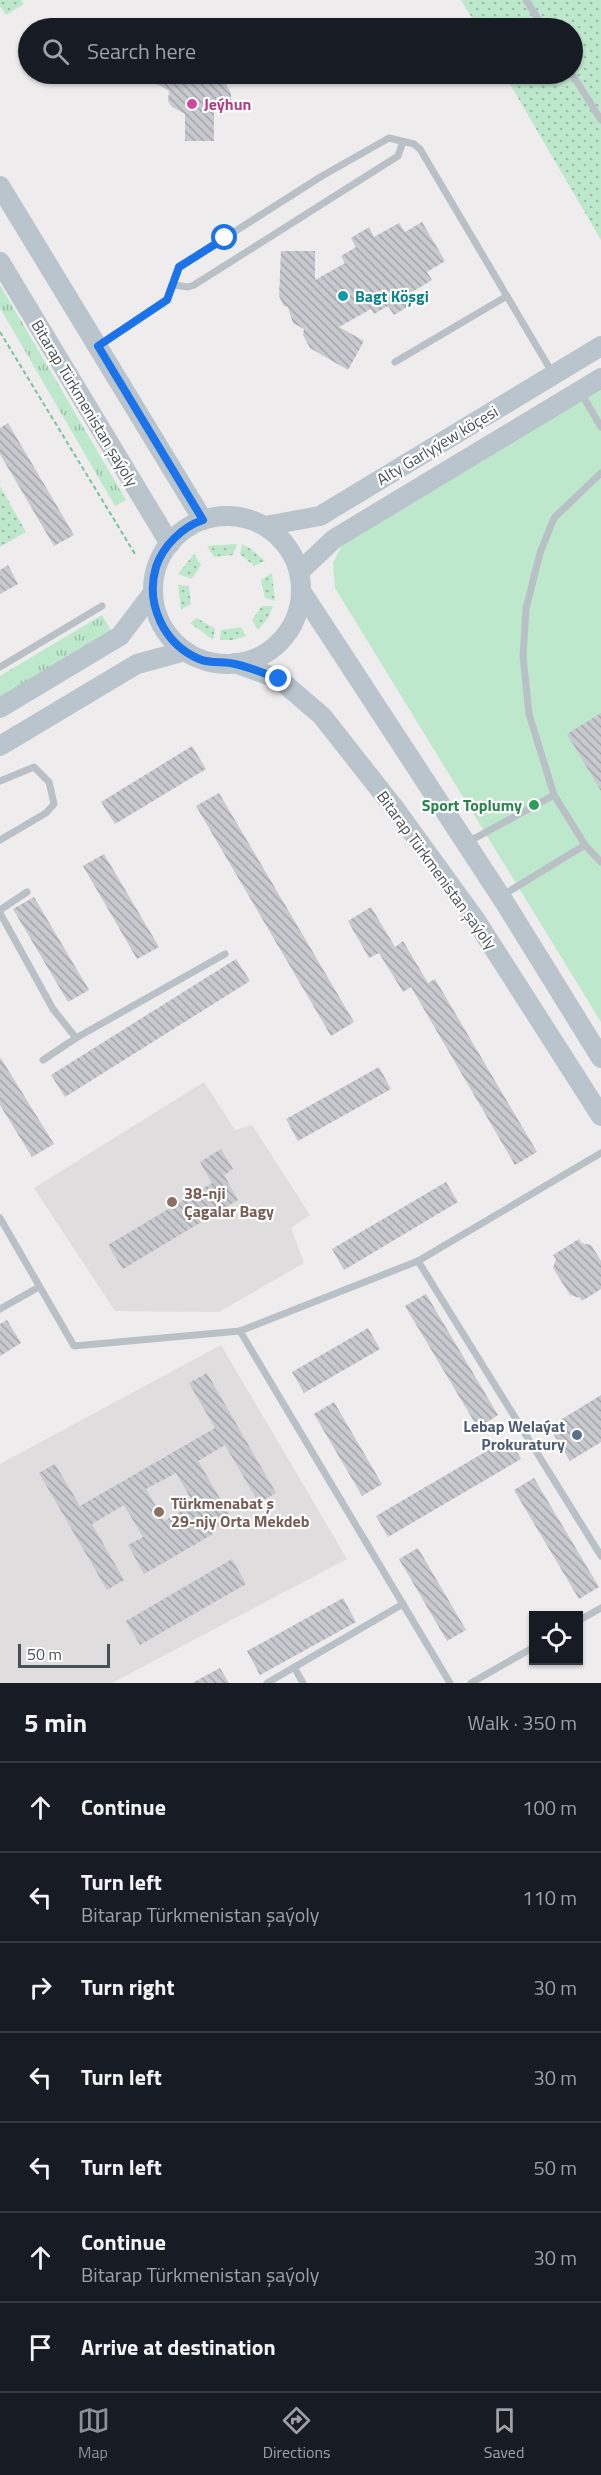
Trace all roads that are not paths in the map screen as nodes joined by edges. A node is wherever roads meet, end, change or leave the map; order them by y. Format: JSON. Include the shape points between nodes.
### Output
{"nodes":[{"id":1,"x":526,"y":0,"type":"edge"},
{"id":2,"x":538,"y":18,"type":"edge"},
{"id":3,"x":578,"y":84,"type":"edge"},
{"id":4,"x":601,"y":120,"type":"edge"},
{"id":5,"x":403,"y":142,"type":"junction"},
{"id":6,"x":0,"y":186,"type":"edge"},
{"id":7,"x":0,"y":262,"type":"edge"},
{"id":8,"x":174,"y":285,"type":"junction"},
{"id":9,"x":507,"y":296,"type":"junction"},
{"id":10,"x":98,"y":346,"type":"junction"},
{"id":11,"x":601,"y":346,"type":"edge"},
{"id":12,"x":395,"y":362,"type":"dead end"},
{"id":13,"x":553,"y":375,"type":"junction"},
{"id":14,"x":601,"y":378,"type":"edge"},
{"id":15,"x":579,"y":391,"type":"junction"},
{"id":16,"x":601,"y":427,"type":"edge"},
{"id":17,"x":601,"y":474,"type":"edge"},
{"id":18,"x":203,"y":520,"type":"junction"},
{"id":19,"x":265,"y":526,"type":"junction"},
{"id":20,"x":170,"y":544,"type":"junction"},
{"id":21,"x":300,"y":581,"type":"junction"},
{"id":22,"x":152,"y":594,"type":"junction"},
{"id":23,"x":102,"y":606,"type":"dead end"},
{"id":24,"x":185,"y":651,"type":"junction"},
{"id":25,"x":235,"y":663,"type":"junction"},
{"id":26,"x":0,"y":667,"type":"edge"},
{"id":27,"x":0,"y":708,"type":"edge"},
{"id":28,"x":0,"y":746,"type":"edge"},
{"id":29,"x":0,"y":781,"type":"edge"},
{"id":30,"x":554,"y":795,"type":"junction"},
{"id":31,"x":0,"y":840,"type":"edge"},
{"id":32,"x":466,"y":843,"type":"junction"},
{"id":33,"x":585,"y":845,"type":"junction"},
{"id":34,"x":601,"y":862,"type":"edge"},
{"id":35,"x":27,"y":892,"type":"dead end"},
{"id":36,"x":501,"y":897,"type":"junction"},
{"id":37,"x":0,"y":911,"type":"edge"},
{"id":38,"x":225,"y":954,"type":"dead end"},
{"id":39,"x":76,"y":1038,"type":"junction"},
{"id":40,"x":601,"y":1058,"type":"edge"},
{"id":41,"x":43,"y":1060,"type":"dead end"},
{"id":42,"x":601,"y":1116,"type":"edge"},
{"id":43,"x":601,"y":1153,"type":"edge"},
{"id":44,"x":0,"y":1218,"type":"edge"},
{"id":45,"x":418,"y":1262,"type":"junction"},
{"id":46,"x":39,"y":1287,"type":"junction"},
{"id":47,"x":0,"y":1309,"type":"edge"},
{"id":48,"x":240,"y":1331,"type":"junction"},
{"id":49,"x":601,"y":1556,"type":"edge"},
{"id":50,"x":403,"y":1604,"type":"junction"},
{"id":51,"x":601,"y":1608,"type":"edge"},
{"id":52,"x":583,"y":1619,"type":"edge"},
{"id":53,"x":529,"y":1650,"type":"edge"},
{"id":54,"x":294,"y":1667,"type":"junction"},
{"id":55,"x":267,"y":1683,"type":"edge"},
{"id":56,"x":303,"y":1683,"type":"edge"},
{"id":57,"x":450,"y":1683,"type":"edge"},
{"id":58,"x":471,"y":1683,"type":"edge"}],
"edges":[{"from":1,"to":2,"type":"lane"},
{"from":3,"to":4,"type":"lane"},
{"from":5,"to":8,"type":"lane","via":[[398,156],[194,285]]},
{"from":5,"to":8,"type":"lane","via":[[389,138],[322,176],[179,267]]},
{"from":5,"to":9,"type":"lane","via":[[414,144],[430,164]]},
{"from":6,"to":10,"type":"main road"},
{"from":7,"to":20,"type":"main road","name":"Bitarap Türkmenistan şaýoly"},
{"from":8,"to":10,"type":"lane","via":[[167,300]]},
{"from":9,"to":12,"type":"lane"},
{"from":9,"to":13,"type":"lane"},
{"from":10,"to":18,"type":"main road"},
{"from":11,"to":13,"type":"main road","name":"Alty Garlyýew köçesi"},
{"from":13,"to":19,"type":"main road","name":"Alty Garlyýew köçesi","via":[[320,516]]},
{"from":14,"to":15,"type":"main road","name":"Alty Garlyýew köçesi"},
{"from":15,"to":16,"type":"lane"},
{"from":15,"to":21,"type":"main road","name":"Alty Garlyýew köçesi","via":[[334,539]]},
{"from":17,"to":30,"type":"lane","via":[[554,518],[540,552],[526,609],[523,656],[529,714]]},
{"from":18,"to":19,"type":"main road","via":[[243,517]]},
{"from":18,"to":20,"type":"main road","via":[[173,538]]},
{"from":19,"to":21,"type":"main road","via":[[292,554]]},
{"from":20,"to":22,"type":"main road","via":[[159,559]]},
{"from":21,"to":25,"type":"main road","via":[[297,612],[288,631],[274,647]]},
{"from":21,"to":32,"type":"main road","name":"Bitarap Türkmenistan şaýoly"},
{"from":22,"to":24,"type":"main road","via":[[157,616],[168,636]]},
{"from":22,"to":27,"type":"main road","via":[[120,636]]},
{"from":23,"to":26,"type":"lane"},
{"from":24,"to":25,"type":"main road","via":[[200,659]]},
{"from":24,"to":28,"type":"main road","via":[[137,664]]},
{"from":25,"to":42,"type":"main road","name":"Bitarap Türkmenistan şaýoly","via":[[279,679],[322,716],[475,919]]},
{"from":29,"to":31,"type":"lane","via":[[34,767],[49,782],[54,804],[46,813]]},
{"from":30,"to":32,"type":"lane"},
{"from":30,"to":33,"type":"lane"},
{"from":32,"to":36,"type":"main road","name":"Bitarap Türkmenistan şaýoly"},
{"from":33,"to":34,"type":"lane"},
{"from":33,"to":36,"type":"lane"},
{"from":35,"to":37,"type":"lane"},
{"from":36,"to":40,"type":"main road","name":"Bitarap Türkmenistan şaýoly"},
{"from":37,"to":39,"type":"lane","via":[[53,1009]]},
{"from":38,"to":39,"type":"lane"},
{"from":39,"to":41,"type":"lane"},
{"from":43,"to":45,"type":"lane"},
{"from":44,"to":46,"type":"lane"},
{"from":45,"to":48,"type":"lane"},
{"from":45,"to":49,"type":"lane"},
{"from":46,"to":47,"type":"lane"},
{"from":46,"to":48,"type":"lane","via":[[74,1346]]},
{"from":48,"to":50,"type":"lane"},
{"from":50,"to":54,"type":"lane"},
{"from":50,"to":57,"type":"lane"},
{"from":51,"to":52,"type":"lane"},
{"from":53,"to":58,"type":"lane"},
{"from":54,"to":55,"type":"lane"},
{"from":54,"to":56,"type":"lane"}]}
